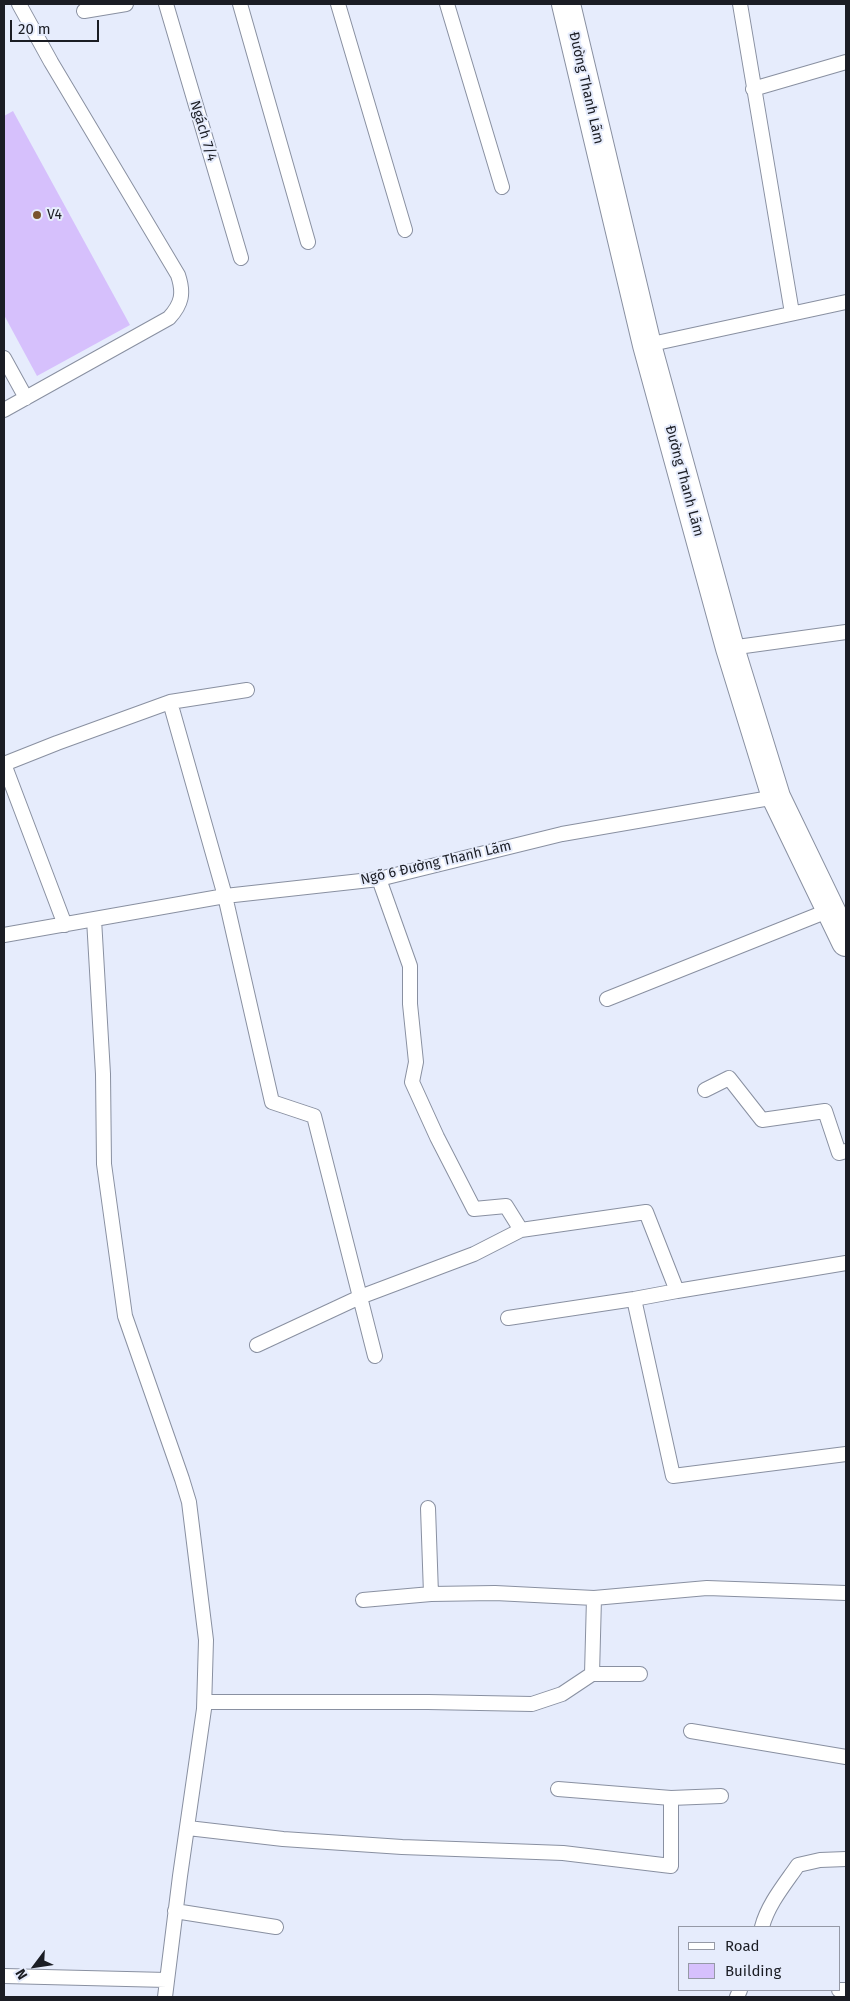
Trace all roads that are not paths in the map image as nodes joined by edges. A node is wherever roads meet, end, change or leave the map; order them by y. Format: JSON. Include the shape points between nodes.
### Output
{"nodes":[{"id":1,"x":19,"y":4,"type":"edge"},
{"id":2,"x":126,"y":4,"type":"edge"},
{"id":3,"x":166,"y":4,"type":"edge"},
{"id":4,"x":240,"y":4,"type":"edge"},
{"id":5,"x":338,"y":4,"type":"edge"},
{"id":6,"x":447,"y":4,"type":"edge"},
{"id":7,"x":566,"y":4,"type":"edge"},
{"id":8,"x":740,"y":4,"type":"edge"},
{"id":9,"x":84,"y":11,"type":"dead end"},
{"id":10,"x":846,"y":62,"type":"edge"},
{"id":11,"x":753,"y":89,"type":"junction"},
{"id":12,"x":502,"y":187,"type":"dead end"},
{"id":13,"x":405,"y":230,"type":"dead end"},
{"id":14,"x":308,"y":242,"type":"dead end"},
{"id":15,"x":241,"y":258,"type":"dead end"},
{"id":16,"x":846,"y":302,"type":"edge"},
{"id":17,"x":792,"y":313,"type":"junction"},
{"id":18,"x":647,"y":345,"type":"junction"},
{"id":19,"x":4,"y":358,"type":"edge"},
{"id":20,"x":26,"y":398,"type":"junction"},
{"id":21,"x":4,"y":410,"type":"edge"},
{"id":22,"x":846,"y":632,"type":"edge"},
{"id":23,"x":730,"y":648,"type":"junction"},
{"id":24,"x":247,"y":690,"type":"dead end"},
{"id":25,"x":170,"y":702,"type":"junction"},
{"id":26,"x":4,"y":764,"type":"edge"},
{"id":27,"x":776,"y":797,"type":"junction"},
{"id":28,"x":380,"y":879,"type":"junction"},
{"id":29,"x":224,"y":896,"type":"junction"},
{"id":30,"x":830,"y":910,"type":"junction"},
{"id":31,"x":94,"y":919,"type":"junction"},
{"id":32,"x":65,"y":925,"type":"junction"},
{"id":33,"x":4,"y":935,"type":"edge"},
{"id":34,"x":846,"y":942,"type":"edge"},
{"id":35,"x":607,"y":999,"type":"dead end"},
{"id":36,"x":705,"y":1090,"type":"dead end"},
{"id":37,"x":846,"y":1151,"type":"edge"},
{"id":38,"x":521,"y":1230,"type":"junction"},
{"id":39,"x":846,"y":1263,"type":"edge"},
{"id":40,"x":677,"y":1291,"type":"junction"},
{"id":41,"x":360,"y":1297,"type":"junction"},
{"id":42,"x":634,"y":1299,"type":"junction"},
{"id":43,"x":508,"y":1318,"type":"dead end"},
{"id":44,"x":257,"y":1345,"type":"dead end"},
{"id":45,"x":375,"y":1356,"type":"dead end"},
{"id":46,"x":846,"y":1454,"type":"edge"},
{"id":47,"x":428,"y":1508,"type":"dead end"},
{"id":48,"x":846,"y":1593,"type":"edge"},
{"id":49,"x":431,"y":1594,"type":"junction"},
{"id":50,"x":594,"y":1598,"type":"junction"},
{"id":51,"x":363,"y":1600,"type":"dead end"},
{"id":52,"x":592,"y":1674,"type":"junction"},
{"id":53,"x":640,"y":1674,"type":"dead end"},
{"id":54,"x":204,"y":1702,"type":"junction"},
{"id":55,"x":690,"y":1731,"type":"dead end"},
{"id":56,"x":846,"y":1757,"type":"edge"},
{"id":57,"x":558,"y":1789,"type":"dead end"},
{"id":58,"x":721,"y":1796,"type":"dead end"},
{"id":59,"x":671,"y":1798,"type":"junction"},
{"id":60,"x":188,"y":1828,"type":"junction"},
{"id":61,"x":846,"y":1860,"type":"edge"},
{"id":62,"x":175,"y":1911,"type":"junction"},
{"id":63,"x":762,"y":1926,"type":"edge"},
{"id":64,"x":276,"y":1927,"type":"dead end"},
{"id":65,"x":4,"y":1976,"type":"edge"},
{"id":66,"x":167,"y":1980,"type":"junction"},
{"id":67,"x":165,"y":1997,"type":"edge"}],
"edges":[{"from":1,"to":20,"type":"lane","via":[[178,275],[182,288],[182,300],[169,318]]},
{"from":2,"to":9,"type":"lane"},
{"from":3,"to":15,"type":"lane","name":"Ngách 7/4"},
{"from":4,"to":14,"type":"lane"},
{"from":5,"to":13,"type":"lane"},
{"from":6,"to":12,"type":"lane"},
{"from":7,"to":18,"type":"street","name":"Đường Thanh Lãm"},
{"from":8,"to":11,"type":"lane"},
{"from":10,"to":11,"type":"lane"},
{"from":11,"to":17,"type":"lane"},
{"from":16,"to":17,"type":"lane"},
{"from":17,"to":18,"type":"lane"},
{"from":18,"to":23,"type":"street","name":"Đường Thanh Lãm"},
{"from":19,"to":20,"type":"lane"},
{"from":20,"to":21,"type":"lane"},
{"from":22,"to":23,"type":"lane"},
{"from":23,"to":27,"type":"street","name":"Đường Thanh Lãm"},
{"from":24,"to":25,"type":"lane"},
{"from":25,"to":26,"type":"lane"},
{"from":25,"to":29,"type":"lane"},
{"from":26,"to":32,"type":"lane"},
{"from":27,"to":28,"type":"lane","name":"Ngõ 6 Đường Thanh Lãm","via":[[562,834]]},
{"from":27,"to":30,"type":"street","name":"Đường Thanh Lãm"},
{"from":28,"to":29,"type":"lane","name":"Ngõ 6 Đường Thanh Lãm"},
{"from":28,"to":38,"type":"lane","via":[[410,966],[416,1062],[412,1082],[474,1209],[506,1206]]},
{"from":29,"to":31,"type":"lane","name":"Ngõ 6 Đường Thanh Lãm"},
{"from":29,"to":41,"type":"lane","via":[[272,1102],[314,1116]]},
{"from":30,"to":34,"type":"street","name":"Đường Thanh Lãm"},
{"from":30,"to":35,"type":"lane"},
{"from":31,"to":32,"type":"lane","name":"Ngõ 6 Đường Thanh Lãm"},
{"from":31,"to":54,"type":"lane","via":[[103,1074],[104,1164],[116,1256],[125,1316],[189,1502],[206,1640]]},
{"from":32,"to":33,"type":"lane","name":"Ngõ 6 Đường Thanh Lãm"},
{"from":36,"to":37,"type":"lane","via":[[729,1078],[762,1120],[825,1111],[839,1153]]},
{"from":38,"to":40,"type":"lane","via":[[646,1212]]},
{"from":38,"to":41,"type":"lane","via":[[474,1254]]},
{"from":39,"to":40,"type":"lane"},
{"from":40,"to":42,"type":"lane"},
{"from":41,"to":44,"type":"lane"},
{"from":41,"to":45,"type":"lane"},
{"from":42,"to":43,"type":"lane"},
{"from":42,"to":46,"type":"lane","via":[[673,1476]]},
{"from":47,"to":49,"type":"lane"},
{"from":48,"to":50,"type":"lane","via":[[707,1588]]},
{"from":49,"to":50,"type":"lane","via":[[496,1593]]},
{"from":49,"to":51,"type":"lane"},
{"from":50,"to":52,"type":"lane"},
{"from":52,"to":53,"type":"lane"},
{"from":52,"to":54,"type":"lane","via":[[562,1694],[532,1704]]},
{"from":54,"to":60,"type":"lane"},
{"from":55,"to":56,"type":"lane"},
{"from":57,"to":59,"type":"lane"},
{"from":58,"to":59,"type":"lane"},
{"from":59,"to":60,"type":"lane","via":[[671,1866],[563,1853],[402,1847],[283,1839]]},
{"from":60,"to":62,"type":"lane"},
{"from":61,"to":63,"type":"lane","via":[[820,1860],[798,1865],[764,1918]]},
{"from":62,"to":64,"type":"lane"},
{"from":62,"to":66,"type":"lane"},
{"from":65,"to":66,"type":"lane"},
{"from":66,"to":67,"type":"lane"}]}
